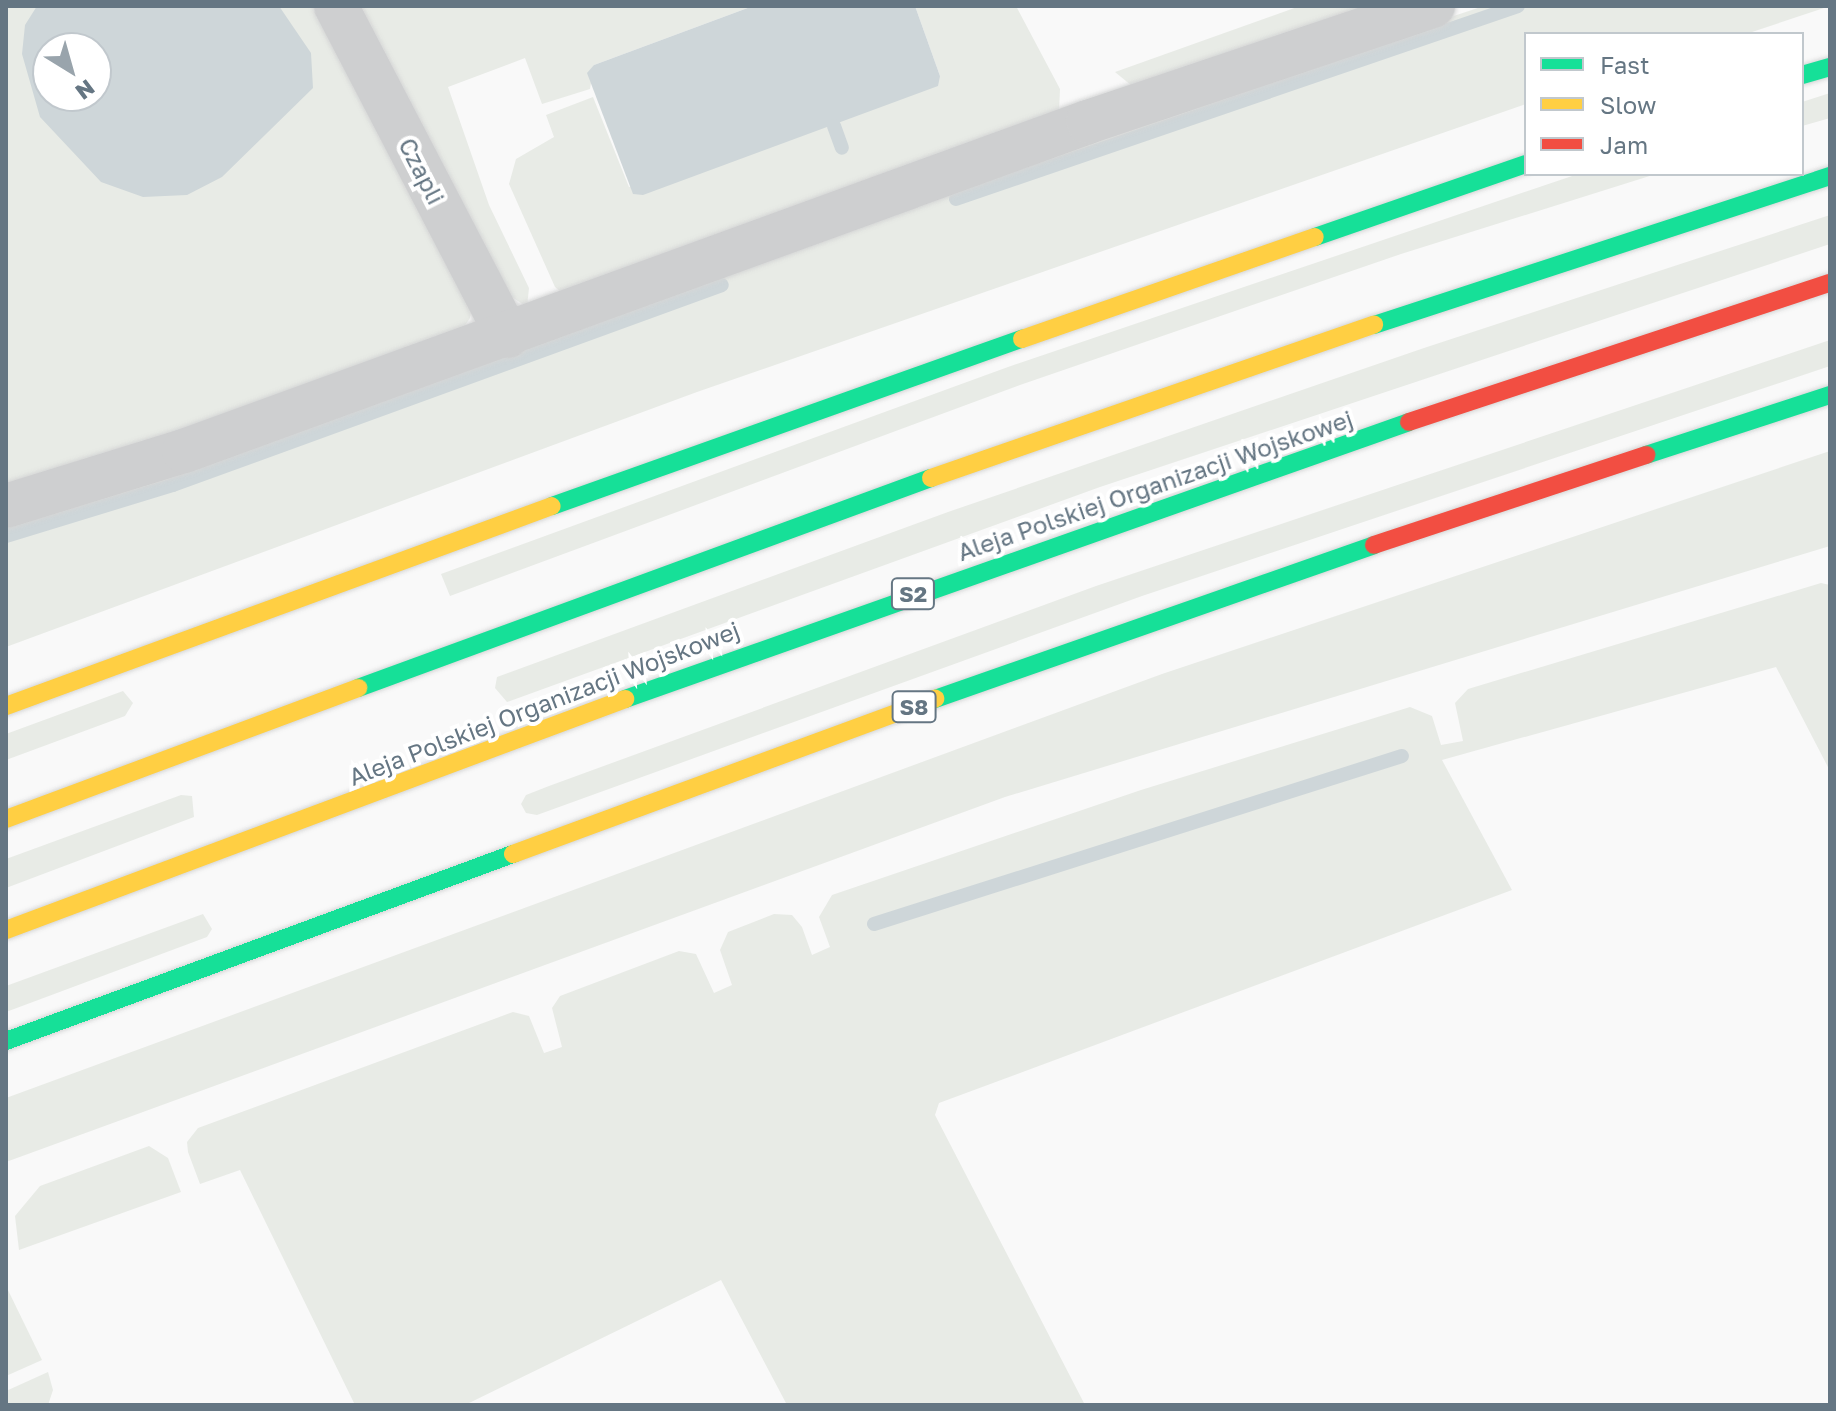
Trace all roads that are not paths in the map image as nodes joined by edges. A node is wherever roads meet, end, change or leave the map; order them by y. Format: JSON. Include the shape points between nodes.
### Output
{"nodes":[{"id":1,"x":336,"y":6,"type":"edge"},
{"id":2,"x":1433,"y":6,"type":"edge"},
{"id":3,"x":1830,"y":67,"type":"edge"},
{"id":4,"x":1804,"y":74,"type":"edge"},
{"id":5,"x":1524,"y":165,"type":"edge"},
{"id":6,"x":1830,"y":176,"type":"edge"},
{"id":7,"x":1830,"y":283,"type":"edge"},
{"id":8,"x":508,"y":336,"type":"junction"},
{"id":9,"x":1830,"y":395,"type":"edge"},
{"id":10,"x":6,"y":506,"type":"edge"},
{"id":11,"x":6,"y":706,"type":"edge"},
{"id":12,"x":6,"y":819,"type":"edge"},
{"id":13,"x":6,"y":930,"type":"edge"},
{"id":14,"x":6,"y":1041,"type":"edge"}],
"edges":[{"from":1,"to":8,"type":"street","name":"Czapli"},
{"from":2,"to":8,"type":"street","via":[[1088,122]]},
{"from":3,"to":4,"type":"highway"},
{"from":5,"to":11,"type":"highway","via":[[729,441]]},
{"from":6,"to":12,"type":"highway","via":[[1277,357],[776,532]]},
{"from":7,"to":13,"type":"highway","name":"Aleja Polskiej Organizacji Wojskowej","number":"S2","via":[[1307,456],[801,633]]},
{"from":8,"to":10,"type":"street","via":[[184,451]]},
{"from":9,"to":14,"type":"highway","number":"S8","via":[[1342,555],[878,719]]}]}
